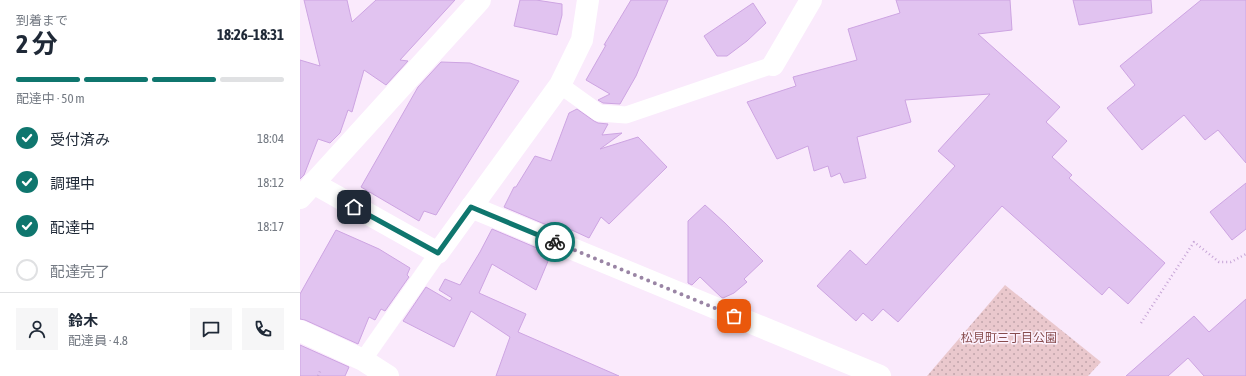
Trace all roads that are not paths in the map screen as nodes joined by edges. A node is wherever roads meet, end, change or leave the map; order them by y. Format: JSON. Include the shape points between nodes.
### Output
{"nodes":[{"id":1,"x":480,"y":0,"type":"edge"},
{"id":2,"x":588,"y":0,"type":"edge"},
{"id":3,"x":811,"y":0,"type":"edge"},
{"id":4,"x":774,"y":64,"type":"joint"},
{"id":5,"x":560,"y":85,"type":"junction"},
{"id":6,"x":306,"y":191,"type":"edge"},
{"id":7,"x":471,"y":207,"type":"junction"},
{"id":8,"x":438,"y":253,"type":"junction"},
{"id":9,"x":300,"y":331,"type":"edge"},
{"id":10,"x":363,"y":360,"type":"junction"},
{"id":11,"x":388,"y":376,"type":"edge"},
{"id":12,"x":880,"y":376,"type":"edge"}],
"edges":[{"from":1,"to":6,"type":"street"},
{"from":2,"to":5,"type":"street","via":[[582,40]]},
{"from":3,"to":4,"type":"street"},
{"from":4,"to":5,"type":"lane","via":[[626,115],[599,113]]},
{"from":5,"to":7,"type":"street"},
{"from":6,"to":8,"type":"street"},
{"from":7,"to":8,"type":"street"},
{"from":7,"to":12,"type":"street"},
{"from":8,"to":10,"type":"lane"},
{"from":9,"to":10,"type":"street"},
{"from":10,"to":11,"type":"street"}]}
